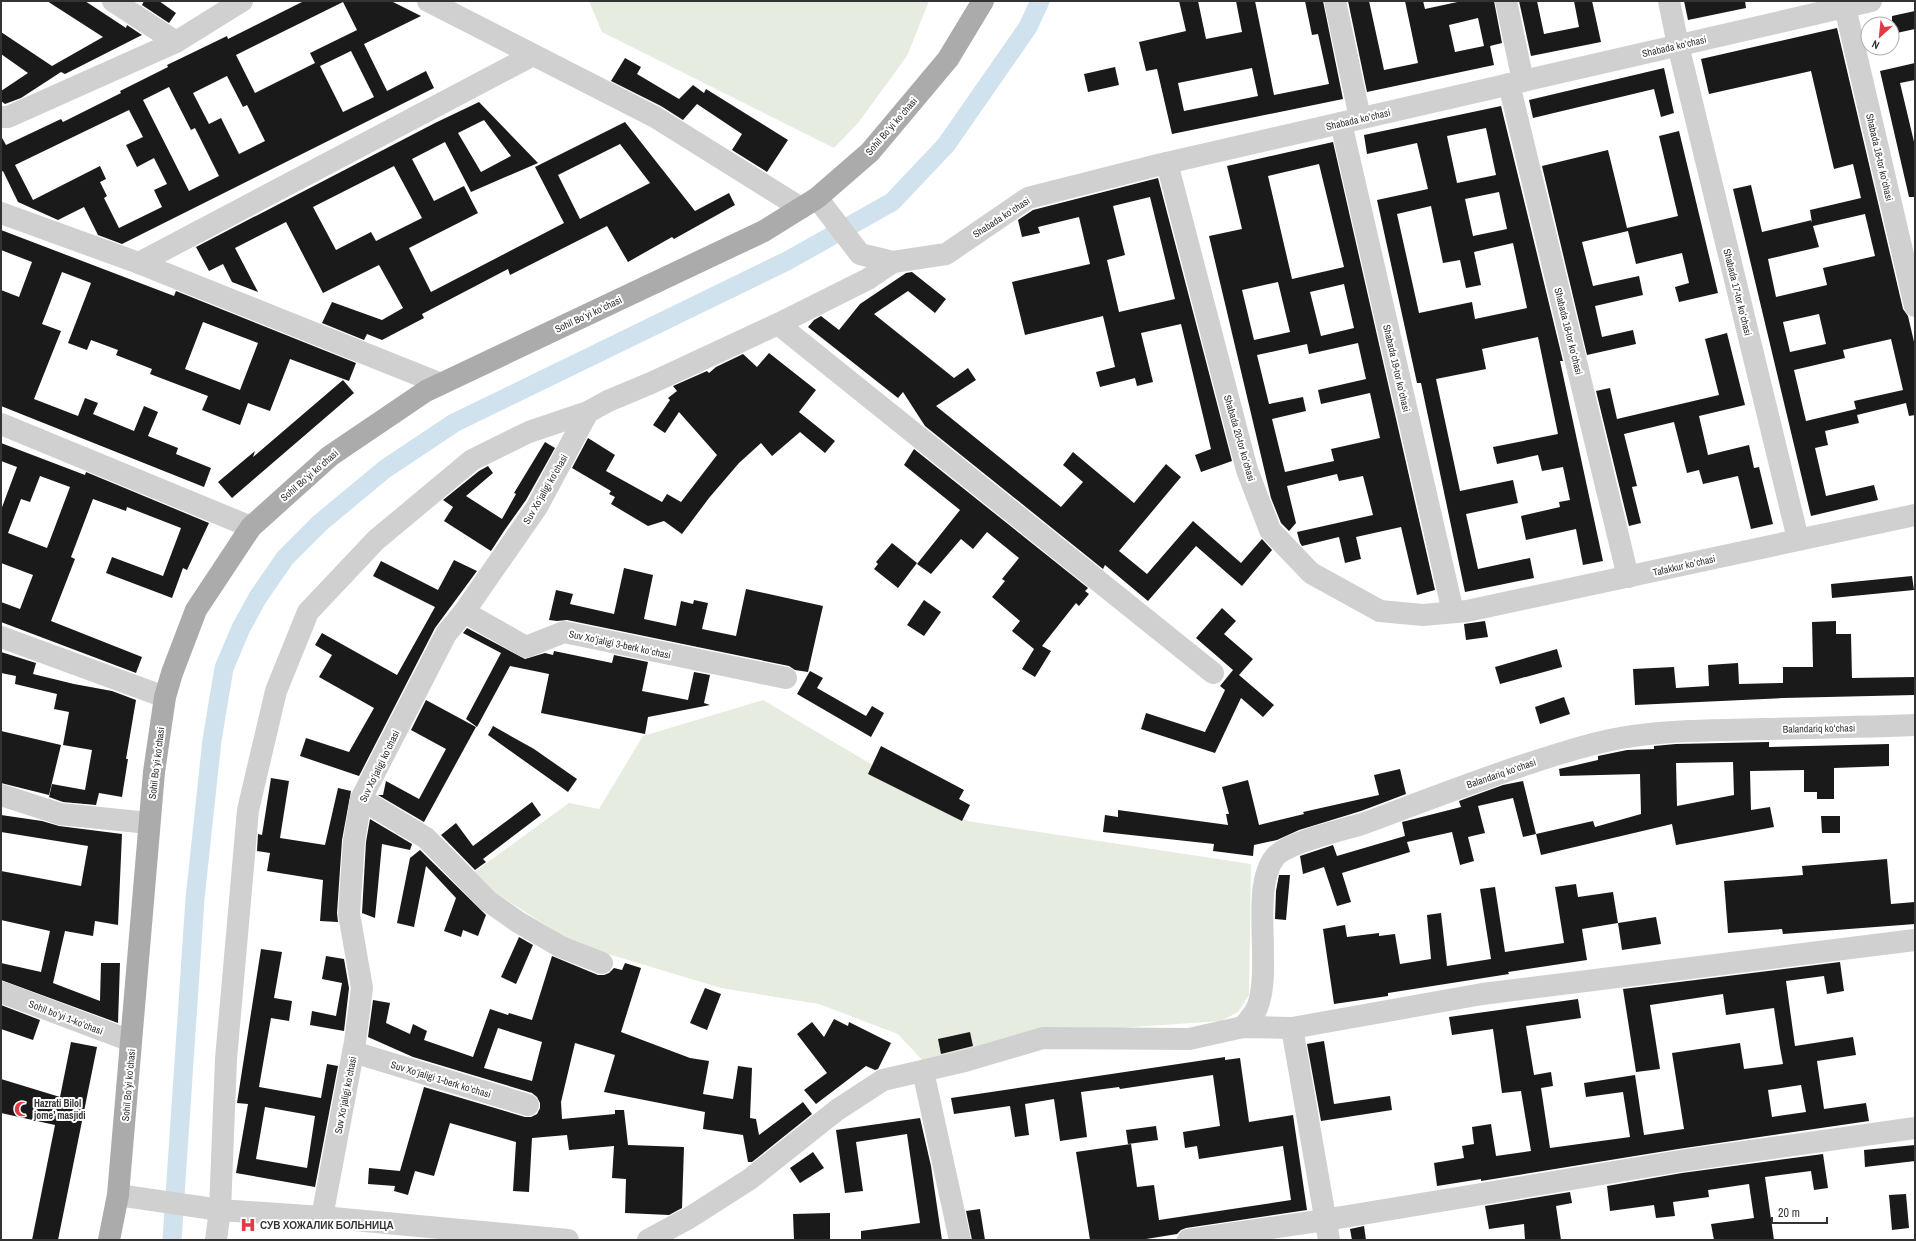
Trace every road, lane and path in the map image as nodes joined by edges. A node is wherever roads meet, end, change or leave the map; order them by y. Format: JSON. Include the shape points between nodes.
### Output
{"nodes":[{"id":1,"x":113,"y":1,"type":"edge"},
{"id":2,"x":242,"y":1,"type":"edge"},
{"id":3,"x":428,"y":1,"type":"edge"},
{"id":4,"x":983,"y":1,"type":"edge"},
{"id":5,"x":1335,"y":1,"type":"edge"},
{"id":6,"x":1506,"y":1,"type":"edge"},
{"id":7,"x":1669,"y":1,"type":"edge"},
{"id":8,"x":1871,"y":1,"type":"edge"},
{"id":9,"x":1839,"y":6,"type":"edge"},
{"id":10,"x":176,"y":42,"type":"junction"},
{"id":11,"x":1678,"y":45,"type":"junction"},
{"id":12,"x":533,"y":55,"type":"junction"},
{"id":13,"x":1516,"y":82,"type":"junction"},
{"id":14,"x":1,"y":117,"type":"edge"},
{"id":15,"x":1351,"y":120,"type":"junction"},
{"id":16,"x":1167,"y":162,"type":"junction"},
{"id":17,"x":809,"y":203,"type":"junction"},
{"id":18,"x":1,"y":213,"type":"edge"},
{"id":19,"x":893,"y":262,"type":"junction"},
{"id":20,"x":139,"y":263,"type":"junction"},
{"id":21,"x":1915,"y":306,"type":"edge"},
{"id":22,"x":778,"y":324,"type":"junction"},
{"id":23,"x":441,"y":384,"type":"junction"},
{"id":24,"x":588,"y":412,"type":"junction"},
{"id":25,"x":1,"y":424,"type":"edge"},
{"id":26,"x":1915,"y":515,"type":"edge"},
{"id":27,"x":251,"y":527,"type":"junction"},
{"id":28,"x":1798,"y":539,"type":"junction"},
{"id":29,"x":1628,"y":577,"type":"junction"},
{"id":30,"x":464,"y":612,"type":"junction"},
{"id":31,"x":1453,"y":612,"type":"junction"},
{"id":32,"x":1,"y":636,"type":"edge"},
{"id":33,"x":1213,"y":673,"type":"dead end"},
{"id":34,"x":786,"y":678,"type":"dead end"},
{"id":35,"x":165,"y":697,"type":"junction"},
{"id":36,"x":1915,"y":725,"type":"edge"},
{"id":37,"x":1,"y":795,"type":"edge"},
{"id":38,"x":361,"y":799,"type":"junction"},
{"id":39,"x":150,"y":823,"type":"junction"},
{"id":40,"x":1915,"y":940,"type":"edge"},
{"id":41,"x":602,"y":963,"type":"dead end"},
{"id":42,"x":1,"y":992,"type":"edge"},
{"id":43,"x":1243,"y":1027,"type":"junction"},
{"id":44,"x":1292,"y":1028,"type":"junction"},
{"id":45,"x":131,"y":1041,"type":"junction"},
{"id":46,"x":354,"y":1052,"type":"junction"},
{"id":47,"x":922,"y":1071,"type":"junction"},
{"id":48,"x":528,"y":1105,"type":"dead end"},
{"id":49,"x":1915,"y":1128,"type":"edge"},
{"id":50,"x":127,"y":1197,"type":"junction"},
{"id":51,"x":213,"y":1210,"type":"junction"},
{"id":52,"x":322,"y":1217,"type":"junction"},
{"id":53,"x":1327,"y":1230,"type":"edge"},
{"id":54,"x":109,"y":1240,"type":"edge"},
{"id":55,"x":216,"y":1240,"type":"edge"},
{"id":56,"x":568,"y":1240,"type":"edge"},
{"id":57,"x":648,"y":1240,"type":"edge"},
{"id":58,"x":960,"y":1240,"type":"edge"},
{"id":59,"x":1188,"y":1240,"type":"edge"}],
"edges":[{"from":1,"to":10,"type":"street"},
{"from":2,"to":10,"type":"street"},
{"from":3,"to":12,"type":"street"},
{"from":4,"to":17,"type":"main road","name":"Sohil Boʻyi koʻchasi","via":[[944,65],[870,152]]},
{"from":5,"to":15,"type":"street","name":"Shabada 19-tor koʻchasi"},
{"from":6,"to":13,"type":"street","name":"Shabada 18-tor koʻchasi"},
{"from":7,"to":11,"type":"street","name":"Shabada 17-tor koʻchasi"},
{"from":8,"to":9,"type":"street","name":"Shabada koʻchasi"},
{"from":9,"to":11,"type":"street","name":"Shabada koʻchasi"},
{"from":9,"to":21,"type":"street","name":"Shabada 16-tor koʻchasi"},
{"from":10,"to":14,"type":"street","via":[[8,117]]},
{"from":11,"to":13,"type":"street","name":"Shabada koʻchasi"},
{"from":11,"to":28,"type":"street","name":"Shabada 17-tor koʻchasi"},
{"from":12,"to":17,"type":"street","via":[[655,117]]},
{"from":12,"to":20,"type":"street"},
{"from":13,"to":15,"type":"street","name":"Shabada koʻchasi"},
{"from":13,"to":29,"type":"street","name":"Shabada 18-tor koʻchasi"},
{"from":15,"to":16,"type":"street","name":"Shabada koʻchasi"},
{"from":15,"to":31,"type":"street","name":"Shabada 19-tor koʻchasi"},
{"from":16,"to":19,"type":"street","name":"Shabada koʻchasi","via":[[1028,198],[946,254]]},
{"from":16,"to":31,"type":"street","name":"Shabada 20-tor koʻchasi","via":[[1247,470],[1270,530],[1311,573],[1380,611],[1423,615]]},
{"from":17,"to":19,"type":"street","name":"Shabada koʻchasi","via":[[860,254]]},
{"from":17,"to":23,"type":"main road","name":"Sohil Boʻyi koʻchasi","via":[[764,231]]},
{"from":18,"to":20,"type":"street"},
{"from":19,"to":22,"type":"street","via":[[868,279]]},
{"from":20,"to":23,"type":"street"},
{"from":22,"to":24,"type":"street"},
{"from":22,"to":33,"type":"street"},
{"from":23,"to":27,"type":"main road","name":"Sohil Boʻyi koʻchasi","via":[[426,391],[330,456]]},
{"from":24,"to":30,"type":"street","name":"Suv Xoʻjaligi koʻchasi","via":[[537,507]]},
{"from":24,"to":51,"type":"street","via":[[529,432],[472,460],[376,540],[308,612],[276,690],[248,810]]},
{"from":25,"to":27,"type":"street"},
{"from":26,"to":28,"type":"street","name":"Tafakkur koʻchasi"},
{"from":27,"to":35,"type":"main road","name":"Sohil Boʻyi koʻchasi","via":[[196,610]]},
{"from":28,"to":29,"type":"street","name":"Tafakkur koʻchasi"},
{"from":29,"to":31,"type":"street","name":"Tafakkur koʻchasi"},
{"from":30,"to":34,"type":"street","name":"Suv Xoʻjaligi 3-berk koʻchasi","via":[[526,648],[564,632]]},
{"from":30,"to":38,"type":"street","name":"Suv Xoʻjaligi koʻchasi","via":[[446,634]]},
{"from":32,"to":35,"type":"street"},
{"from":35,"to":39,"type":"main road","name":"Sohil Boʻyi koʻchasi","via":[[154,772]]},
{"from":36,"to":43,"type":"street","name":"Balandariq koʻchasi","via":[[1690,730],[1632,736],[1571,750],[1480,780],[1347,830],[1303,842],[1276,855],[1271,863],[1264,896],[1262,987],[1256,1010]]},
{"from":37,"to":39,"type":"street","via":[[60,814]]},
{"from":38,"to":41,"type":"street","via":[[426,838],[488,901],[518,922],[561,947]]},
{"from":38,"to":46,"type":"street","name":"Suv Xoʻjaligi koʻchasi","via":[[354,840],[349,914],[362,988]]},
{"from":39,"to":45,"type":"main road","name":"Sohil Boʻyi koʻchasi"},
{"from":40,"to":44,"type":"street","via":[[1482,994]]},
{"from":42,"to":45,"type":"street","name":"Sohil boʻyi 1-koʻchasi"},
{"from":43,"to":44,"type":"street"},
{"from":43,"to":47,"type":"street","via":[[1189,1040],[1043,1038]]},
{"from":44,"to":53,"type":"street"},
{"from":45,"to":50,"type":"main road","name":"Sohil Boʻyi koʻchasi"},
{"from":46,"to":48,"type":"street","name":"Suv Xoʻjaligi 1-berk koʻchasi"},
{"from":46,"to":52,"type":"street","name":"Suv Xoʻjaligi koʻchasi"},
{"from":47,"to":57,"type":"street","via":[[883,1080],[837,1110],[750,1179],[689,1218]]},
{"from":47,"to":58,"type":"street"},
{"from":49,"to":53,"type":"street","via":[[1680,1161]]},
{"from":50,"to":51,"type":"street"},
{"from":50,"to":54,"type":"main road","name":"Sohil Boʻyi koʻchasi"},
{"from":51,"to":52,"type":"street"},
{"from":51,"to":55,"type":"street"},
{"from":52,"to":56,"type":"street"},
{"from":53,"to":59,"type":"street"}]}
